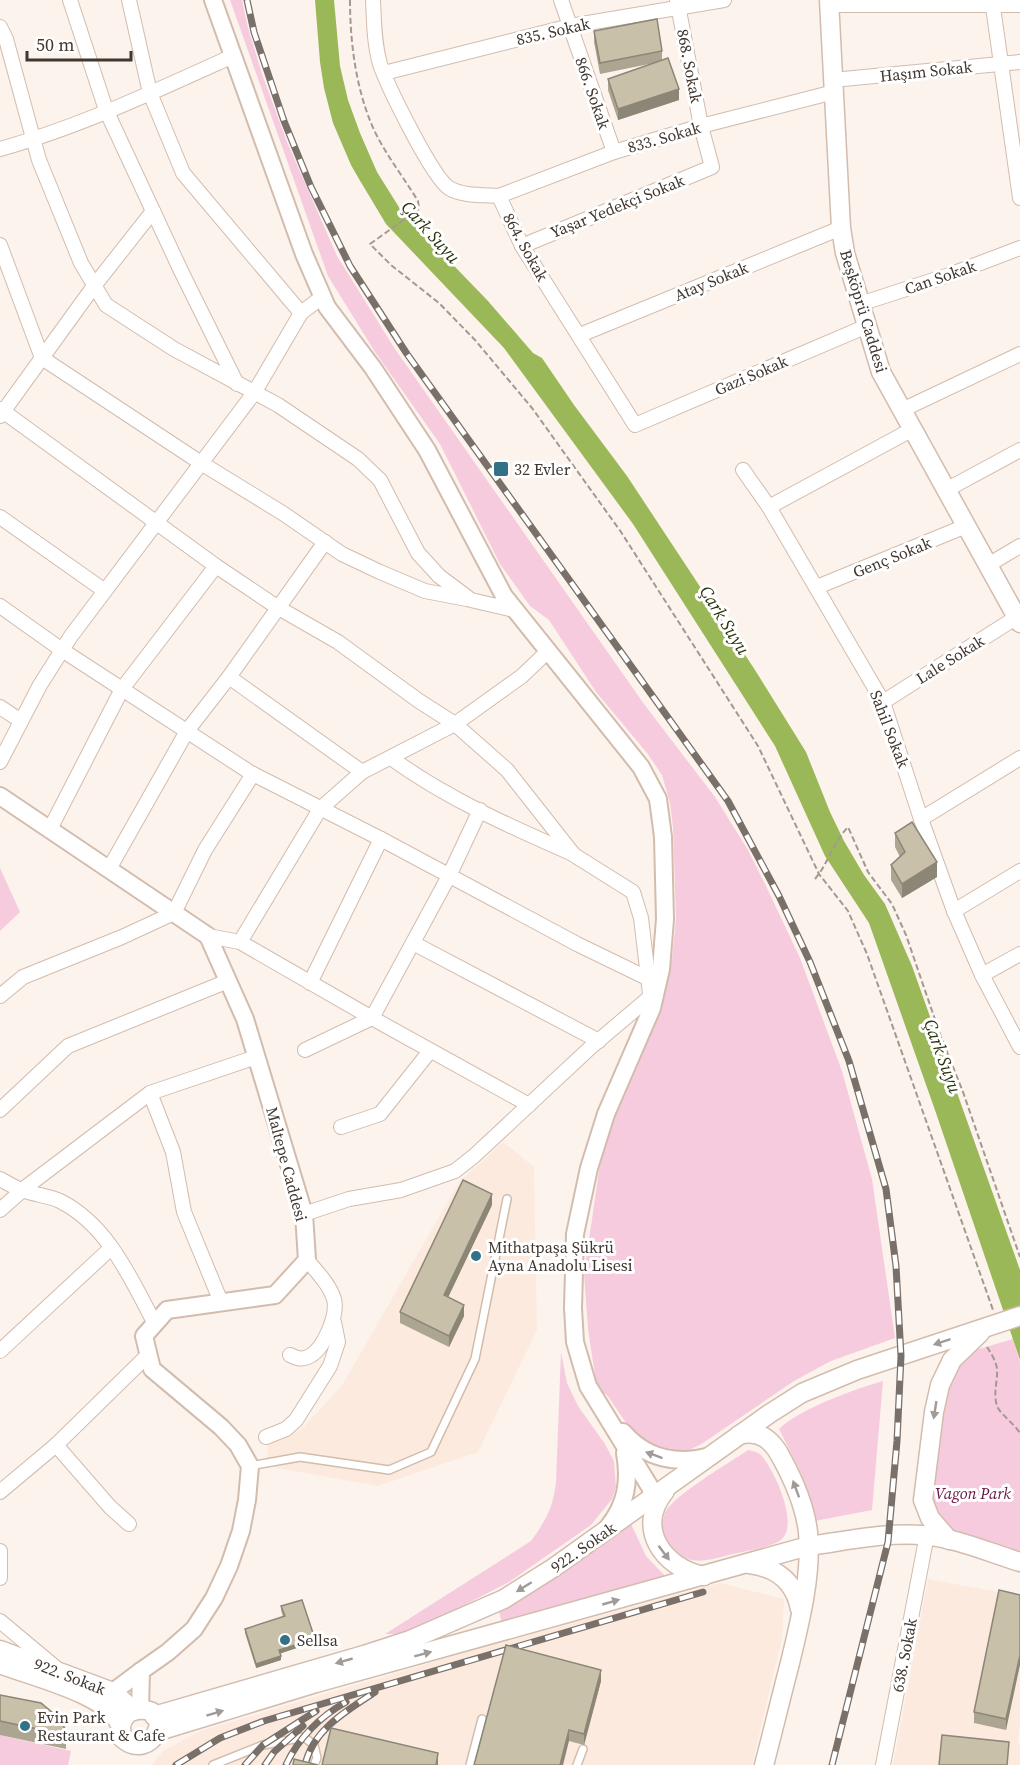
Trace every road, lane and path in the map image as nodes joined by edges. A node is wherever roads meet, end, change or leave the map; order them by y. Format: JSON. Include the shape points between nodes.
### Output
{"nodes":[{"id":1,"x":70,"y":0,"type":"edge"},
{"id":2,"x":129,"y":0,"type":"edge"},
{"id":3,"x":213,"y":0,"type":"edge"},
{"id":4,"x":350,"y":0,"type":"edge"},
{"id":5,"x":373,"y":0,"type":"edge"},
{"id":6,"x":561,"y":0,"type":"edge"},
{"id":7,"x":724,"y":0,"type":"edge"},
{"id":8,"x":992,"y":2,"type":"edge"},
{"id":9,"x":678,"y":3,"type":"edge"},
{"id":10,"x":830,"y":3,"type":"edge"},
{"id":11,"x":1020,"y":5,"type":"edge"},
{"id":12,"x":570,"y":26,"type":"junction"},
{"id":13,"x":0,"y":27,"type":"edge"},
{"id":14,"x":233,"y":56,"type":"junction"},
{"id":15,"x":1020,"y":62,"type":"edge"},
{"id":16,"x":999,"y":64,"type":"junction"},
{"id":17,"x":384,"y":73,"type":"junction"},
{"id":18,"x":833,"y":86,"type":"junction"},
{"id":19,"x":150,"y":93,"type":"junction"},
{"id":20,"x":106,"y":110,"type":"junction"},
{"id":21,"x":701,"y":126,"type":"junction"},
{"id":22,"x":33,"y":140,"type":"junction"},
{"id":23,"x":0,"y":149,"type":"edge"},
{"id":24,"x":614,"y":152,"type":"junction"},
{"id":25,"x":712,"y":167,"type":"joint"},
{"id":26,"x":499,"y":196,"type":"junction"},
{"id":27,"x":1020,"y":198,"type":"edge"},
{"id":28,"x":153,"y":211,"type":"junction"},
{"id":29,"x":841,"y":228,"type":"junction"},
{"id":30,"x":0,"y":245,"type":"edge"},
{"id":31,"x":522,"y":246,"type":"junction"},
{"id":32,"x":1020,"y":248,"type":"edge"},
{"id":33,"x":94,"y":286,"type":"junction"},
{"id":34,"x":322,"y":297,"type":"junction"},
{"id":35,"x":860,"y":304,"type":"junction"},
{"id":36,"x":301,"y":312,"type":"junction"},
{"id":37,"x":867,"y":326,"type":"junction"},
{"id":38,"x":580,"y":335,"type":"junction"},
{"id":39,"x":1020,"y":354,"type":"edge"},
{"id":40,"x":42,"y":358,"type":"junction"},
{"id":41,"x":237,"y":384,"type":"junction"},
{"id":42,"x":254,"y":393,"type":"junction"},
{"id":43,"x":902,"y":410,"type":"junction"},
{"id":44,"x":1,"y":412,"type":"edge"},
{"id":45,"x":635,"y":425,"type":"joint"},
{"id":46,"x":913,"y":429,"type":"junction"},
{"id":47,"x":1020,"y":450,"type":"edge"},
{"id":48,"x":201,"y":463,"type":"junction"},
{"id":49,"x":743,"y":470,"type":"dead end"},
{"id":50,"x":946,"y":490,"type":"junction"},
{"id":51,"x":769,"y":507,"type":"junction"},
{"id":52,"x":0,"y":517,"type":"edge"},
{"id":53,"x":157,"y":522,"type":"junction"},
{"id":54,"x":966,"y":526,"type":"junction"},
{"id":55,"x":325,"y":542,"type":"junction"},
{"id":56,"x":1020,"y":546,"type":"edge"},
{"id":57,"x":216,"y":566,"type":"junction"},
{"id":58,"x":988,"y":566,"type":"junction"},
{"id":59,"x":817,"y":587,"type":"junction"},
{"id":60,"x":105,"y":591,"type":"junction"},
{"id":61,"x":471,"y":600,"type":"junction"},
{"id":62,"x":0,"y":606,"type":"edge"},
{"id":63,"x":277,"y":607,"type":"junction"},
{"id":64,"x":514,"y":610,"type":"junction"},
{"id":65,"x":1018,"y":620,"type":"edge"},
{"id":66,"x":62,"y":650,"type":"junction"},
{"id":67,"x":547,"y":652,"type":"junction"},
{"id":68,"x":229,"y":677,"type":"junction"},
{"id":69,"x":122,"y":689,"type":"junction"},
{"id":70,"x":883,"y":702,"type":"junction"},
{"id":71,"x":0,"y":707,"type":"edge"},
{"id":72,"x":21,"y":721,"type":"junction"},
{"id":73,"x":455,"y":723,"type":"junction"},
{"id":74,"x":187,"y":731,"type":"junction"},
{"id":75,"x":391,"y":758,"type":"junction"},
{"id":76,"x":1020,"y":758,"type":"edge"},
{"id":77,"x":0,"y":762,"type":"edge"},
{"id":78,"x":362,"y":772,"type":"junction"},
{"id":79,"x":253,"y":774,"type":"junction"},
{"id":80,"x":0,"y":796,"type":"edge"},
{"id":81,"x":320,"y":809,"type":"junction"},
{"id":82,"x":480,"y":810,"type":"junction"},
{"id":83,"x":921,"y":819,"type":"junction"},
{"id":84,"x":50,"y":830,"type":"junction"},
{"id":85,"x":381,"y":838,"type":"junction"},
{"id":86,"x":574,"y":855,"type":"junction"},
{"id":87,"x":109,"y":869,"type":"junction"},
{"id":88,"x":1020,"y":871,"type":"edge"},
{"id":89,"x":819,"y":874,"type":"junction"},
{"id":90,"x":449,"y":876,"type":"junction"},
{"id":91,"x":815,"y":879,"type":"dead end"},
{"id":92,"x":954,"y":911,"type":"junction"},
{"id":93,"x":174,"y":913,"type":"junction"},
{"id":94,"x":208,"y":936,"type":"junction"},
{"id":95,"x":240,"y":942,"type":"junction"},
{"id":96,"x":413,"y":943,"type":"junction"},
{"id":97,"x":1020,"y":954,"type":"edge"},
{"id":98,"x":982,"y":975,"type":"junction"},
{"id":99,"x":647,"y":978,"type":"junction"},
{"id":100,"x":228,"y":981,"type":"junction"},
{"id":101,"x":310,"y":983,"type":"junction"},
{"id":102,"x":0,"y":996,"type":"edge"},
{"id":103,"x":651,"y":1002,"type":"junction"},
{"id":104,"x":372,"y":1018,"type":"junction"},
{"id":105,"x":1018,"y":1038,"type":"edge"},
{"id":106,"x":599,"y":1041,"type":"junction"},
{"id":107,"x":305,"y":1050,"type":"dead end"},
{"id":108,"x":430,"y":1051,"type":"junction"},
{"id":109,"x":256,"y":1057,"type":"junction"},
{"id":110,"x":150,"y":1093,"type":"junction"},
{"id":111,"x":529,"y":1105,"type":"junction"},
{"id":112,"x":0,"y":1110,"type":"edge"},
{"id":113,"x":341,"y":1127,"type":"dead end"},
{"id":114,"x":0,"y":1179,"type":"edge"},
{"id":115,"x":22,"y":1191,"type":"junction"},
{"id":116,"x":507,"y":1199,"type":"dead end"},
{"id":117,"x":0,"y":1210,"type":"edge"},
{"id":118,"x":304,"y":1214,"type":"junction"},
{"id":119,"x":111,"y":1248,"type":"junction"},
{"id":120,"x":1020,"y":1257,"type":"edge"},
{"id":121,"x":307,"y":1260,"type":"junction"},
{"id":122,"x":221,"y":1302,"type":"junction"},
{"id":123,"x":1020,"y":1316,"type":"edge"},
{"id":124,"x":992,"y":1321,"type":"junction"},
{"id":125,"x":334,"y":1323,"type":"junction"},
{"id":126,"x":155,"y":1324,"type":"junction"},
{"id":127,"x":987,"y":1347,"type":"dead end"},
{"id":128,"x":0,"y":1350,"type":"edge"},
{"id":129,"x":149,"y":1354,"type":"junction"},
{"id":130,"x":290,"y":1355,"type":"dead end"},
{"id":131,"x":599,"y":1404,"type":"junction"},
{"id":132,"x":1020,"y":1433,"type":"edge"},
{"id":133,"x":740,"y":1435,"type":"junction"},
{"id":134,"x":266,"y":1437,"type":"dead end"},
{"id":135,"x":56,"y":1445,"type":"junction"},
{"id":136,"x":624,"y":1447,"type":"junction"},
{"id":137,"x":711,"y":1455,"type":"junction"},
{"id":138,"x":250,"y":1466,"type":"junction"},
{"id":139,"x":0,"y":1492,"type":"edge"},
{"id":140,"x":654,"y":1505,"type":"junction"},
{"id":141,"x":129,"y":1524,"type":"dead end"},
{"id":142,"x":599,"y":1536,"type":"junction"},
{"id":143,"x":949,"y":1539,"type":"junction"},
{"id":144,"x":925,"y":1545,"type":"junction"},
{"id":145,"x":808,"y":1546,"type":"junction"},
{"id":146,"x":0,"y":1551,"type":"edge"},
{"id":147,"x":1020,"y":1562,"type":"edge"},
{"id":148,"x":747,"y":1563,"type":"junction"},
{"id":149,"x":1020,"y":1574,"type":"edge"},
{"id":150,"x":704,"y":1576,"type":"junction"},
{"id":151,"x":0,"y":1578,"type":"edge"},
{"id":152,"x":801,"y":1619,"type":"junction"},
{"id":153,"x":0,"y":1621,"type":"edge"},
{"id":154,"x":0,"y":1650,"type":"edge"},
{"id":155,"x":0,"y":1664,"type":"edge"},
{"id":156,"x":141,"y":1671,"type":"junction"},
{"id":157,"x":61,"y":1672,"type":"junction"},
{"id":158,"x":112,"y":1692,"type":"junction"},
{"id":159,"x":147,"y":1717,"type":"junction"},
{"id":160,"x":482,"y":1719,"type":"dead end"},
{"id":161,"x":121,"y":1725,"type":"junction"},
{"id":162,"x":582,"y":1749,"type":"dead end"},
{"id":163,"x":138,"y":1757,"type":"edge"},
{"id":164,"x":213,"y":1765,"type":"edge"},
{"id":165,"x":314,"y":1765,"type":"edge"},
{"id":166,"x":470,"y":1765,"type":"edge"},
{"id":167,"x":577,"y":1765,"type":"edge"},
{"id":168,"x":764,"y":1765,"type":"edge"},
{"id":169,"x":883,"y":1765,"type":"edge"}],
"edges":[{"from":1,"to":20,"type":"street"},
{"from":2,"to":19,"type":"street"},
{"from":3,"to":14,"type":"street"},
{"from":4,"to":89,"type":"path","via":[[353,56],[364,99],[375,131],[418,201],[419,209],[370,244],[391,266],[439,303],[475,340],[532,408],[621,532],[759,746]]},
{"from":5,"to":17,"type":"street","name":"864. Sokak","via":[[374,31]]},
{"from":6,"to":12,"type":"street","name":"866. Sokak"},
{"from":7,"to":9,"type":"street","name":"835. Sokak"},
{"from":8,"to":10,"type":"street"},
{"from":8,"to":11,"type":"street"},
{"from":8,"to":16,"type":"street"},
{"from":9,"to":12,"type":"street","name":"835. Sokak"},
{"from":9,"to":21,"type":"street","name":"868. Sokak"},
{"from":10,"to":18,"type":"main road","name":"Beşköprü Caddesi"},
{"from":12,"to":17,"type":"street","name":"835. Sokak"},
{"from":12,"to":24,"type":"street","name":"866. Sokak"},
{"from":13,"to":22,"type":"street"},
{"from":14,"to":19,"type":"street"},
{"from":14,"to":34,"type":"street"},
{"from":15,"to":16,"type":"street","name":"Haşım Sokak"},
{"from":16,"to":18,"type":"street","name":"Haşım Sokak"},
{"from":16,"to":27,"type":"street"},
{"from":17,"to":26,"type":"street","name":"864. Sokak","via":[[405,119],[449,188]]},
{"from":18,"to":21,"type":"street","name":"833. Sokak"},
{"from":18,"to":29,"type":"main road","name":"Beşköprü Caddesi"},
{"from":19,"to":20,"type":"street"},
{"from":19,"to":36,"type":"street","via":[[183,173]]},
{"from":20,"to":22,"type":"street"},
{"from":20,"to":28,"type":"street"},
{"from":21,"to":24,"type":"street","name":"833. Sokak"},
{"from":21,"to":25,"type":"street","name":"868. Sokak"},
{"from":22,"to":23,"type":"street"},
{"from":22,"to":33,"type":"street","via":[[81,263]]},
{"from":24,"to":26,"type":"street","name":"833. Sokak"},
{"from":25,"to":31,"type":"street","name":"Yaşar Yedekçi Sokak"},
{"from":26,"to":31,"type":"street","name":"864. Sokak"},
{"from":28,"to":33,"type":"street"},
{"from":28,"to":41,"type":"street"},
{"from":29,"to":35,"type":"main road","name":"Beşköprü Caddesi"},
{"from":29,"to":38,"type":"street","name":"Atay Sokak"},
{"from":30,"to":40,"type":"street"},
{"from":31,"to":38,"type":"street","name":"864. Sokak"},
{"from":32,"to":35,"type":"street","name":"Can Sokak"},
{"from":33,"to":40,"type":"street"},
{"from":33,"to":41,"type":"street","via":[[106,305]]},
{"from":34,"to":36,"type":"street"},
{"from":34,"to":64,"type":"street","via":[[427,450]]},
{"from":35,"to":37,"type":"main road","name":"Beşköprü Caddesi"},
{"from":36,"to":42,"type":"street"},
{"from":37,"to":43,"type":"main road","name":"Beşköprü Caddesi","via":[[881,372]]},
{"from":37,"to":45,"type":"street","name":"Gazi Sokak"},
{"from":38,"to":45,"type":"street","name":"864. Sokak"},
{"from":39,"to":43,"type":"street"},
{"from":40,"to":44,"type":"street"},
{"from":40,"to":48,"type":"street"},
{"from":41,"to":42,"type":"street"},
{"from":42,"to":48,"type":"street"},
{"from":42,"to":61,"type":"street","via":[[358,459],[380,480],[418,553],[439,576]]},
{"from":43,"to":46,"type":"main road","name":"Beşköprü Caddesi"},
{"from":44,"to":53,"type":"street"},
{"from":46,"to":50,"type":"main road","name":"Beşköprü Caddesi"},
{"from":46,"to":51,"type":"street"},
{"from":47,"to":50,"type":"street"},
{"from":48,"to":53,"type":"street"},
{"from":48,"to":55,"type":"street"},
{"from":49,"to":51,"type":"street","name":"Sahil Sokak"},
{"from":50,"to":54,"type":"main road","name":"Beşköprü Caddesi"},
{"from":51,"to":59,"type":"street","name":"Sahil Sokak"},
{"from":52,"to":60,"type":"street"},
{"from":53,"to":57,"type":"street"},
{"from":53,"to":60,"type":"street"},
{"from":54,"to":58,"type":"main road","name":"Beşköprü Caddesi"},
{"from":54,"to":59,"type":"street","name":"Genç Sokak"},
{"from":55,"to":61,"type":"street","via":[[342,554],[425,591]]},
{"from":55,"to":63,"type":"street"},
{"from":56,"to":58,"type":"street"},
{"from":57,"to":63,"type":"street"},
{"from":57,"to":69,"type":"street"},
{"from":58,"to":65,"type":"main road","name":"Beşköprü Caddesi"},
{"from":59,"to":70,"type":"street","name":"Sahil Sokak"},
{"from":60,"to":66,"type":"street"},
{"from":61,"to":64,"type":"street"},
{"from":62,"to":66,"type":"street"},
{"from":63,"to":68,"type":"street"},
{"from":63,"to":73,"type":"street","via":[[338,642]]},
{"from":64,"to":67,"type":"street"},
{"from":65,"to":70,"type":"street","name":"Lale Sokak"},
{"from":66,"to":69,"type":"street"},
{"from":66,"to":72,"type":"street"},
{"from":67,"to":73,"type":"street","via":[[522,676]]},
{"from":67,"to":103,"type":"street","via":[[641,767],[658,799],[665,919],[661,969]]},
{"from":68,"to":74,"type":"street"},
{"from":68,"to":78,"type":"street"},
{"from":69,"to":74,"type":"street"},
{"from":69,"to":84,"type":"street"},
{"from":70,"to":83,"type":"street","name":"Sahil Sokak"},
{"from":71,"to":72,"type":"street"},
{"from":72,"to":77,"type":"street"},
{"from":73,"to":75,"type":"street"},
{"from":73,"to":86,"type":"street","via":[[507,770]]},
{"from":74,"to":79,"type":"street"},
{"from":74,"to":87,"type":"street"},
{"from":75,"to":78,"type":"street"},
{"from":75,"to":82,"type":"street"},
{"from":76,"to":83,"type":"street"},
{"from":78,"to":81,"type":"street"},
{"from":79,"to":81,"type":"street"},
{"from":79,"to":93,"type":"street","via":[[205,850]]},
{"from":80,"to":84,"type":"street"},
{"from":81,"to":85,"type":"street"},
{"from":81,"to":95,"type":"street"},
{"from":82,"to":86,"type":"street"},
{"from":82,"to":90,"type":"street"},
{"from":83,"to":92,"type":"street","name":"Sahil Sokak"},
{"from":84,"to":87,"type":"street"},
{"from":85,"to":90,"type":"street"},
{"from":85,"to":101,"type":"street"},
{"from":86,"to":99,"type":"street","via":[[633,892],[641,918]]},
{"from":87,"to":93,"type":"street"},
{"from":88,"to":92,"type":"street"},
{"from":89,"to":91,"type":"path"},
{"from":89,"to":120,"type":"path","via":[[837,839],[848,827],[868,872],[892,904],[906,935]]},
{"from":89,"to":124,"type":"path","via":[[848,911],[867,954]]},
{"from":90,"to":96,"type":"street"},
{"from":90,"to":99,"type":"street"},
{"from":92,"to":98,"type":"street","name":"Sahil Sokak"},
{"from":93,"to":94,"type":"street"},
{"from":93,"to":102,"type":"street","via":[[23,977]]},
{"from":94,"to":95,"type":"street"},
{"from":94,"to":100,"type":"street","name":"Maltepe Caddesi"},
{"from":95,"to":101,"type":"street"},
{"from":96,"to":104,"type":"street"},
{"from":96,"to":106,"type":"street"},
{"from":97,"to":98,"type":"street"},
{"from":98,"to":105,"type":"street","name":"Sahil Sokak"},
{"from":99,"to":103,"type":"street"},
{"from":100,"to":109,"type":"street","name":"Maltepe Caddesi"},
{"from":100,"to":112,"type":"street","via":[[68,1046]]},
{"from":101,"to":104,"type":"street"},
{"from":103,"to":106,"type":"street"},
{"from":103,"to":131,"type":"street","via":[[606,1114],[575,1234],[575,1342],[588,1386]]},
{"from":104,"to":107,"type":"street"},
{"from":104,"to":108,"type":"street"},
{"from":106,"to":111,"type":"street"},
{"from":108,"to":111,"type":"street"},
{"from":108,"to":113,"type":"street","via":[[380,1114]]},
{"from":109,"to":110,"type":"street"},
{"from":109,"to":118,"type":"street","name":"Maltepe Caddesi"},
{"from":110,"to":115,"type":"street"},
{"from":110,"to":122,"type":"street","via":[[173,1152],[184,1212]]},
{"from":111,"to":118,"type":"street","via":[[455,1172]]},
{"from":114,"to":115,"type":"street"},
{"from":115,"to":117,"type":"street"},
{"from":115,"to":119,"type":"street","via":[[59,1200],[80,1213],[101,1232]]},
{"from":116,"to":138,"type":"lane","via":[[475,1359],[431,1452],[389,1470],[300,1457]]},
{"from":118,"to":121,"type":"street","name":"Maltepe Caddesi"},
{"from":119,"to":126,"type":"street"},
{"from":119,"to":128,"type":"street"},
{"from":121,"to":122,"type":"street","via":[[275,1295]]},
{"from":121,"to":125,"type":"street","via":[[328,1286],[334,1301]]},
{"from":122,"to":126,"type":"street","via":[[166,1310]]},
{"from":123,"to":124,"type":"main road","name":"922. Sokak"},
{"from":124,"to":133,"type":"main road","name":"922. Sokak","one_way":true,"via":[[811,1388]]},
{"from":124,"to":143,"type":"main road","name":"922. Sokak","one_way":true,"via":[[952,1360],[936,1399],[923,1496],[927,1513]]},
{"from":125,"to":130,"type":"street","via":[[310,1357],[298,1359]]},
{"from":125,"to":134,"type":"street","via":[[338,1342],[330,1366],[296,1420]]},
{"from":126,"to":129,"type":"street","via":[[144,1336]]},
{"from":127,"to":132,"type":"path","via":[[997,1368],[995,1396],[999,1410]]},
{"from":129,"to":135,"type":"street"},
{"from":129,"to":138,"type":"street","via":[[152,1369],[221,1427]]},
{"from":131,"to":136,"type":"street"},
{"from":137,"to":131,"type":"street","one_way":true,"via":[[674,1460],[648,1453],[631,1441]]},
{"from":133,"to":137,"type":"main road","name":"922. Sokak"},
{"from":145,"to":133,"type":"main road","one_way":true,"via":[[801,1505],[778,1450],[761,1435]]},
{"from":135,"to":139,"type":"street"},
{"from":135,"to":141,"type":"street"},
{"from":136,"to":140,"type":"street","via":[[645,1478]]},
{"from":136,"to":142,"type":"street","via":[[627,1491],[615,1518]]},
{"from":137,"to":140,"type":"main road","name":"922. Sokak","via":[[673,1483]]},
{"from":138,"to":156,"type":"street","via":[[241,1531],[214,1598],[194,1629]]},
{"from":140,"to":142,"type":"main road","name":"922. Sokak"},
{"from":140,"to":150,"type":"main road","one_way":true,"via":[[654,1532],[667,1558]]},
{"from":142,"to":159,"type":"main road","name":"922. Sokak","one_way":true,"via":[[504,1599],[419,1637]]},
{"from":143,"to":145,"type":"main road","via":[[889,1534]]},
{"from":143,"to":147,"type":"main road"},
{"from":144,"to":145,"type":"main road","via":[[888,1542]]},
{"from":144,"to":149,"type":"main road"},
{"from":144,"to":169,"type":"street","name":"638. Sokak"},
{"from":145,"to":148,"type":"main road"},
{"from":145,"to":152,"type":"main road"},
{"from":146,"to":151,"type":"street"},
{"from":148,"to":150,"type":"main road"},
{"from":148,"to":152,"type":"main road","via":[[772,1570],[789,1583]]},
{"from":159,"to":150,"type":"main road","one_way":true,"via":[[316,1683]]},
{"from":152,"to":168,"type":"main road"},
{"from":153,"to":157,"type":"street"},
{"from":154,"to":157,"type":"main road","name":"922. Sokak"},
{"from":155,"to":161,"type":"main road","via":[[103,1704]]},
{"from":156,"to":158,"type":"street"},
{"from":156,"to":159,"type":"street"},
{"from":157,"to":158,"type":"main road","name":"922. Sokak"},
{"from":158,"to":159,"type":"main road","name":"922. Sokak"},
{"from":159,"to":161,"type":"main road","via":[[128,1714]]},
{"from":159,"to":163,"type":"main road","via":[[155,1742]]},
{"from":160,"to":166,"type":"lane"},
{"from":161,"to":163,"type":"main road","via":[[122,1738]]},
{"from":162,"to":167,"type":"lane"},
{"from":164,"to":165,"type":"lane","via":[[263,1745],[304,1737],[314,1744]]}]}
